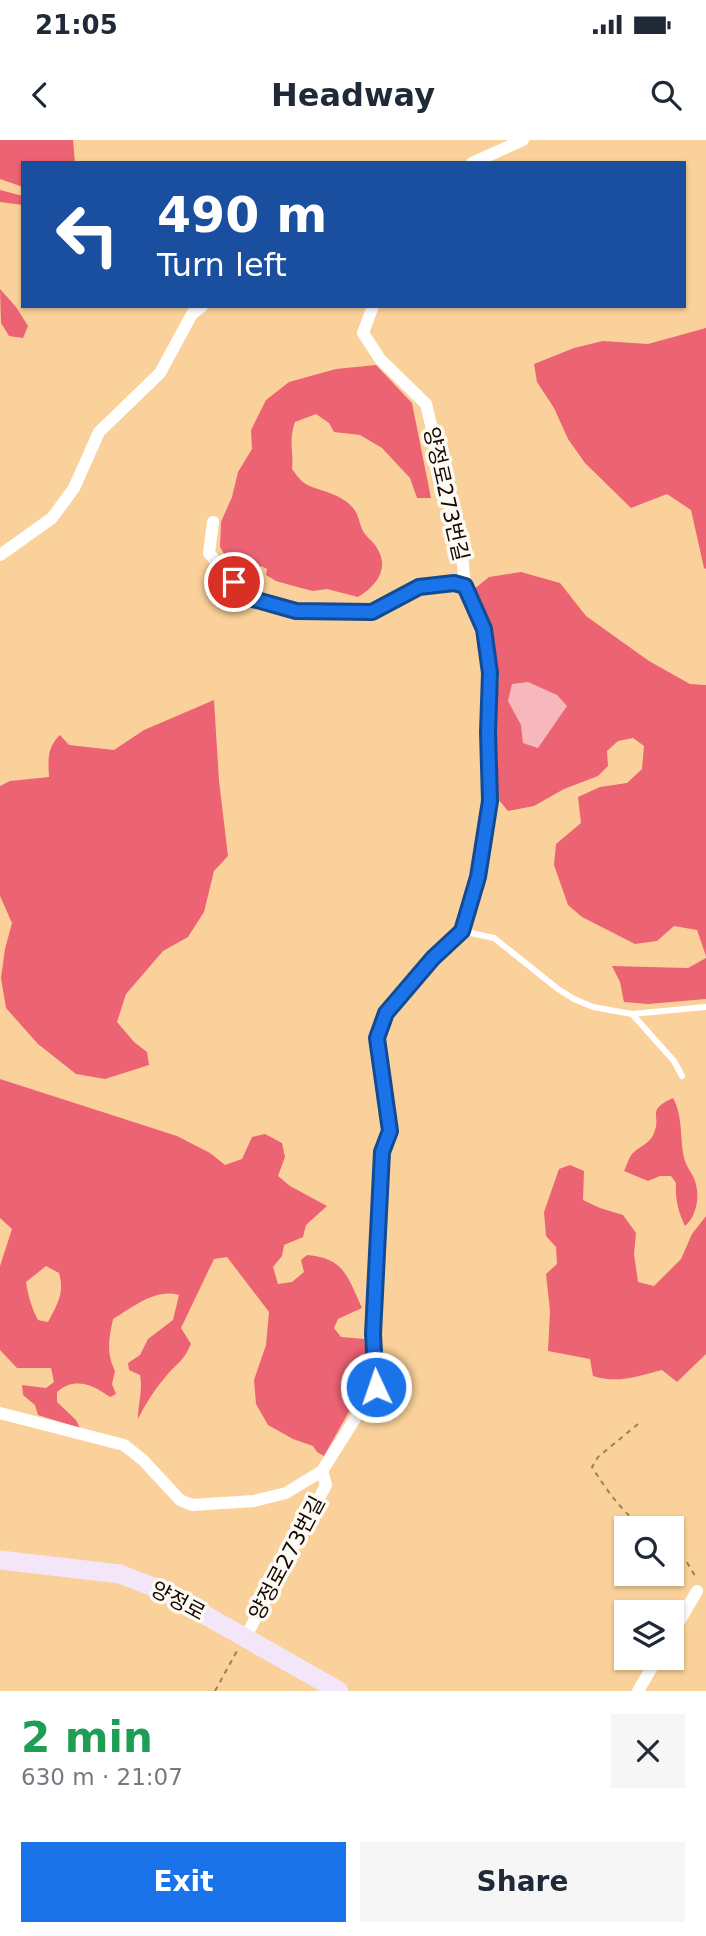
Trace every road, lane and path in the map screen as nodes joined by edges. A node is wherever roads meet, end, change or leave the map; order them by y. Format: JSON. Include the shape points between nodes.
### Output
{"nodes":[{"id":1,"x":523,"y":140,"type":"edge"},
{"id":2,"x":476,"y":161,"type":"edge"},
{"id":3,"x":200,"y":308,"type":"edge"},
{"id":4,"x":372,"y":308,"type":"edge"},
{"id":5,"x":213,"y":522,"type":"dead end"},
{"id":6,"x":0,"y":555,"type":"edge"},
{"id":7,"x":465,"y":586,"type":"junction"},
{"id":8,"x":462,"y":931,"type":"junction"},
{"id":9,"x":706,"y":1007,"type":"edge"},
{"id":10,"x":632,"y":1014,"type":"junction"},
{"id":11,"x":682,"y":1076,"type":"dead end"},
{"id":12,"x":0,"y":1413,"type":"edge"},
{"id":13,"x":638,"y":1424,"type":"dead end"},
{"id":14,"x":322,"y":1471,"type":"junction"},
{"id":15,"x":629,"y":1516,"type":"edge"},
{"id":16,"x":684,"y":1559,"type":"edge"},
{"id":17,"x":0,"y":1560,"type":"edge"},
{"id":18,"x":697,"y":1591,"type":"joint"},
{"id":19,"x":684,"y":1613,"type":"edge"},
{"id":20,"x":244,"y":1638,"type":"junction"},
{"id":21,"x":650,"y":1670,"type":"edge"},
{"id":22,"x":215,"y":1691,"type":"edge"},
{"id":23,"x":339,"y":1691,"type":"edge"},
{"id":24,"x":638,"y":1691,"type":"edge"}],
"edges":[{"from":1,"to":2,"type":"street"},
{"from":3,"to":6,"type":"street","via":[[160,373],[99,432],[74,488],[52,517]]},
{"from":4,"to":7,"type":"street","name":"양정로273번길","via":[[363,333],[380,359],[426,404],[462,555]]},
{"from":5,"to":7,"type":"street","via":[[209,552],[246,597],[296,611],[372,612],[419,587]]},
{"from":7,"to":8,"type":"street","name":"양정로273번길","via":[[484,629],[490,673],[490,801],[478,877]]},
{"from":8,"to":10,"type":"lane","via":[[494,938],[574,999]]},
{"from":8,"to":14,"type":"street","name":"양정로273번길","via":[[386,1013],[377,1038],[390,1131],[382,1152],[373,1334],[376,1387]]},
{"from":9,"to":10,"type":"lane"},
{"from":10,"to":11,"type":"lane"},
{"from":12,"to":14,"type":"street","via":[[124,1445],[180,1500],[192,1505],[254,1501],[286,1493]]},
{"from":13,"to":15,"type":"path","via":[[597,1458],[593,1467],[604,1488]]},
{"from":14,"to":20,"type":"street","name":"양정로273번길","via":[[326,1485]]},
{"from":16,"to":18,"type":"path","via":[[697,1577]]},
{"from":17,"to":20,"type":"main road","name":"양정로","via":[[120,1574],[161,1590]]},
{"from":18,"to":19,"type":"street"},
{"from":20,"to":22,"type":"path"},
{"from":20,"to":23,"type":"main road","name":"양정로"},
{"from":21,"to":24,"type":"street"}]}
